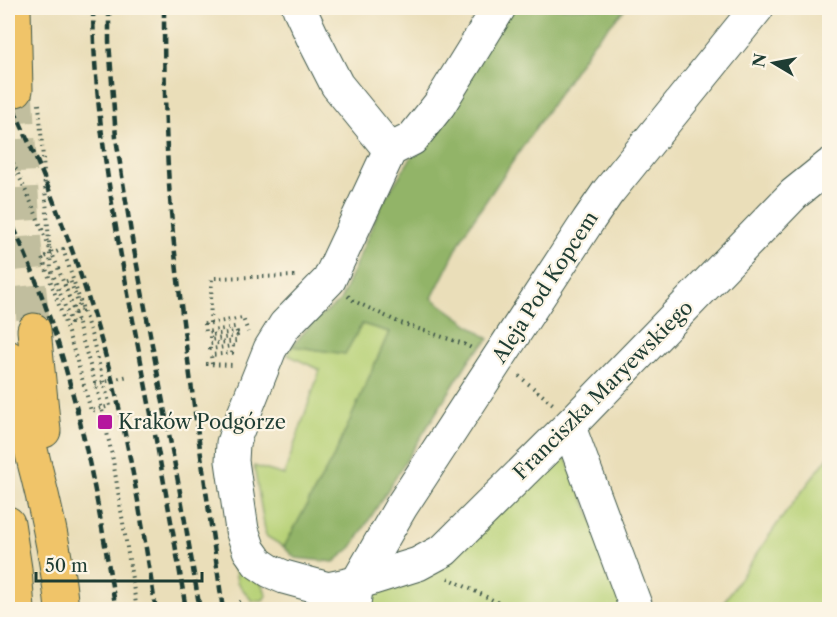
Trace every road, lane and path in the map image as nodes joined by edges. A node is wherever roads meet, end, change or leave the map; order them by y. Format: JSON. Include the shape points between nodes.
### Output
{"nodes":[{"id":1,"x":14,"y":8,"type":"edge"},
{"id":2,"x":299,"y":8,"type":"edge"},
{"id":3,"x":499,"y":8,"type":"edge"},
{"id":4,"x":757,"y":8,"type":"edge"},
{"id":5,"x":27,"y":97,"type":"joint"},
{"id":6,"x":390,"y":150,"type":"junction"},
{"id":7,"x":8,"y":152,"type":"edge"},
{"id":8,"x":830,"y":165,"type":"edge"},
{"id":9,"x":52,"y":253,"type":"junction"},
{"id":10,"x":295,"y":276,"type":"dead end"},
{"id":11,"x":329,"y":280,"type":"junction"},
{"id":12,"x":77,"y":321,"type":"junction"},
{"id":13,"x":210,"y":324,"type":"junction"},
{"id":14,"x":34,"y":330,"type":"tunnel mouth"},
{"id":15,"x":251,"y":338,"type":"dead end"},
{"id":16,"x":464,"y":344,"type":"dead end"},
{"id":17,"x":8,"y":357,"type":"tunnel mouth"},
{"id":18,"x":206,"y":364,"type":"dead end"},
{"id":19,"x":212,"y":364,"type":"junction"},
{"id":20,"x":238,"y":366,"type":"dead end"},
{"id":21,"x":512,"y":371,"type":"dead end"},
{"id":22,"x":128,"y":375,"type":"dead end"},
{"id":23,"x":95,"y":384,"type":"junction"},
{"id":24,"x":101,"y":409,"type":"junction"},
{"id":25,"x":572,"y":424,"type":"junction"},
{"id":26,"x":8,"y":523,"type":"edge"},
{"id":27,"x":418,"y":564,"type":"junction"},
{"id":28,"x":59,"y":576,"type":"junction"},
{"id":29,"x":355,"y":596,"type":"edge"},
{"id":30,"x":239,"y":602,"type":"dead end"},
{"id":31,"x":18,"y":609,"type":"edge"},
{"id":32,"x":62,"y":609,"type":"edge"},
{"id":33,"x":137,"y":609,"type":"edge"},
{"id":34,"x":243,"y":609,"type":"edge"},
{"id":35,"x":513,"y":609,"type":"edge"},
{"id":36,"x":637,"y":609,"type":"edge"}],
"edges":[{"from":1,"to":5,"type":"main road"},
{"from":2,"to":6,"type":"street","via":[[337,85]]},
{"from":3,"to":6,"type":"street","via":[[439,105],[412,139]]},
{"from":4,"to":29,"type":"street","name":"Aleja Pod Kopcem","via":[[588,221],[401,507],[368,562]]},
{"from":5,"to":12,"type":"path","via":[[51,269],[71,323]]},
{"from":6,"to":11,"type":"street","name":"Franciszka Maryewskiego"},
{"from":7,"to":9,"type":"path","bridge":true},
{"from":8,"to":25,"type":"street","name":"Franciszka Maryewskiego","via":[[794,194]]},
{"from":9,"to":12,"type":"path","bridge":true,"via":[[58,268],[75,313],[81,311],[70,280],[64,282],[74,310]]},
{"from":9,"to":24,"type":"path","bridge":true,"via":[[42,258],[91,411]]},
{"from":9,"to":24,"type":"path","bridge":true,"via":[[63,249],[90,327],[110,406]]},
{"from":10,"to":13,"type":"path","via":[[212,278]]},
{"from":11,"to":16,"type":"path","via":[[354,301],[398,322]]},
{"from":11,"to":29,"type":"street","name":"Franciszka Maryewskiego","via":[[285,325],[270,349],[236,434],[232,461],[242,530],[258,563],[277,575]]},
{"from":12,"to":23,"type":"path"},
{"from":13,"to":15,"type":"path","via":[[243,318]]},
{"from":13,"to":19,"type":"path","via":[[205,324],[206,332],[235,327],[237,332],[210,335],[210,340],[237,336],[236,341],[210,344],[210,349],[233,346],[232,353],[211,355]]},
{"from":14,"to":28,"type":"main road"},
{"from":17,"to":28,"type":"main road"},
{"from":18,"to":19,"type":"path"},
{"from":19,"to":20,"type":"path"},
{"from":21,"to":25,"type":"path"},
{"from":22,"to":23,"type":"path"},
{"from":23,"to":24,"type":"path"},
{"from":24,"to":33,"type":"path"},
{"from":25,"to":27,"type":"street","name":"Franciszka Maryewskiego","via":[[444,550]]},
{"from":25,"to":36,"type":"street"},
{"from":26,"to":31,"type":"main road"},
{"from":27,"to":29,"type":"street","name":"Franciszka Maryewskiego"},
{"from":27,"to":35,"type":"path"},
{"from":28,"to":32,"type":"main road"},
{"from":30,"to":34,"type":"path"}]}
